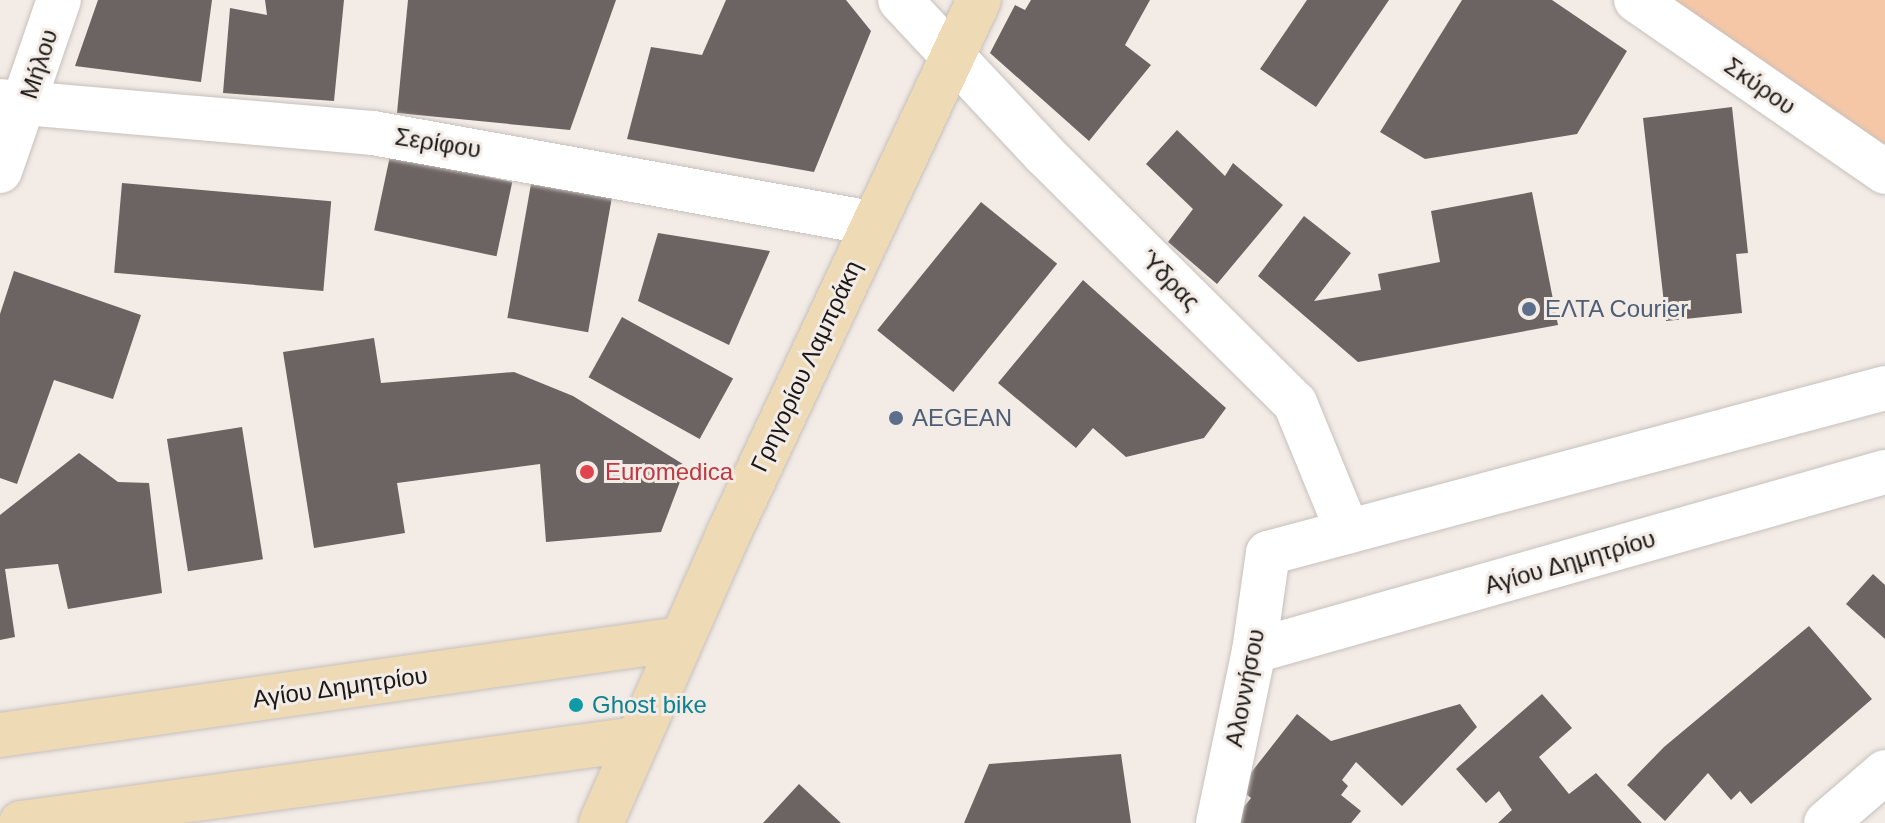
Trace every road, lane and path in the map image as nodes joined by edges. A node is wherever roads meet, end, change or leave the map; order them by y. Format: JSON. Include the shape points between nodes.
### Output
{"nodes":[{"id":1,"x":59,"y":0,"type":"edge"},
{"id":2,"x":900,"y":0,"type":"edge"},
{"id":3,"x":979,"y":0,"type":"edge"},
{"id":4,"x":1636,"y":0,"type":"edge"},
{"id":5,"x":950,"y":55,"type":"junction"},
{"id":6,"x":13,"y":102,"type":"edge"},
{"id":7,"x":0,"y":171,"type":"edge"},
{"id":8,"x":1885,"y":172,"type":"edge"},
{"id":9,"x":871,"y":223,"type":"junction"},
{"id":10,"x":1885,"y":388,"type":"edge"},
{"id":11,"x":1885,"y":472,"type":"edge"},
{"id":12,"x":1348,"y":532,"type":"junction"},
{"id":13,"x":680,"y":639,"type":"junction"},
{"id":14,"x":1254,"y":651,"type":"junction"},
{"id":15,"x":0,"y":735,"type":"edge"},
{"id":16,"x":637,"y":739,"type":"junction"},
{"id":17,"x":1885,"y":772,"type":"edge"},
{"id":18,"x":21,"y":823,"type":"edge"},
{"id":19,"x":601,"y":823,"type":"edge"},
{"id":20,"x":1218,"y":823,"type":"edge"},
{"id":21,"x":1826,"y":823,"type":"edge"}],
"edges":[{"from":1,"to":6,"type":"street","name":"Μήλου"},
{"from":2,"to":5,"type":"street","name":"Ύδρας"},
{"from":3,"to":5,"type":"main road","name":"Γρηγορίου Λαμπράκη"},
{"from":4,"to":8,"type":"street","name":"Σκύρου"},
{"from":5,"to":9,"type":"main road","name":"Γρηγορίου Λαμπράκη"},
{"from":5,"to":12,"type":"street","name":"Ύδρας","via":[[1295,403]]},
{"from":6,"to":7,"type":"street","name":"Μήλου"},
{"from":6,"to":9,"type":"street","name":"Σερίφου","via":[[373,133]]},
{"from":9,"to":13,"type":"main road","name":"Γρηγορίου Λαμπράκη"},
{"from":10,"to":12,"type":"street"},
{"from":11,"to":14,"type":"street","name":"Αγίου Δημητρίου"},
{"from":12,"to":14,"type":"street","name":"Αλοννήσου","via":[[1268,553]]},
{"from":13,"to":15,"type":"main road","name":"Αγίου Δημητρίου"},
{"from":13,"to":16,"type":"main road","name":"Γρηγορίου Λαμπράκη"},
{"from":14,"to":20,"type":"street","name":"Αλοννήσου"},
{"from":16,"to":18,"type":"main road"},
{"from":16,"to":19,"type":"main road","name":"Γρηγορίου Λαμπράκη"},
{"from":17,"to":21,"type":"street"}]}
